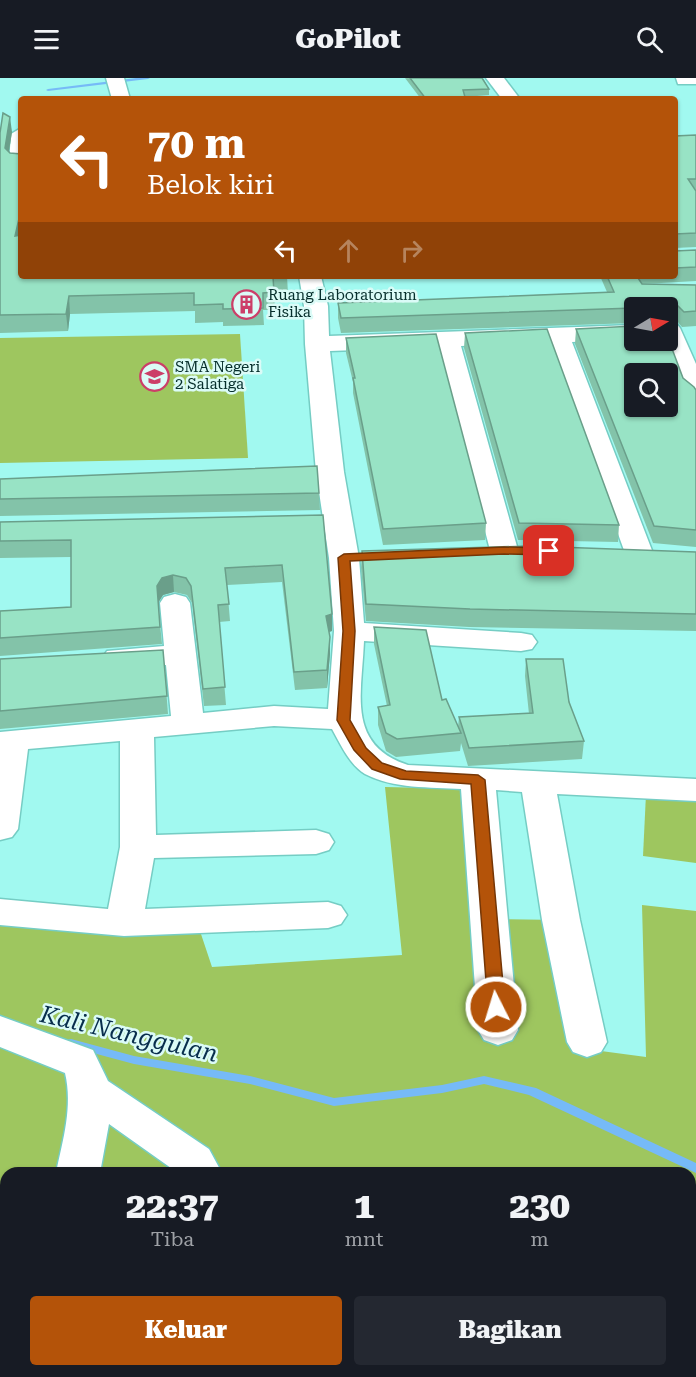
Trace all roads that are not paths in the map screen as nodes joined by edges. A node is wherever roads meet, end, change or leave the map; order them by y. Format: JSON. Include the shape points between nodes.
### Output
{"nodes":[{"id":1,"x":495,"y":78,"type":"edge"},
{"id":2,"x":509,"y":96,"type":"edge"},
{"id":3,"x":18,"y":144,"type":"edge"},
{"id":4,"x":13,"y":162,"type":"edge"},
{"id":5,"x":311,"y":279,"type":"edge"},
{"id":6,"x":678,"y":330,"type":"edge"},
{"id":7,"x":696,"y":330,"type":"edge"},
{"id":8,"x":624,"y":332,"type":"edge"},
{"id":9,"x":557,"y":335,"type":"junction"},
{"id":10,"x":447,"y":340,"type":"junction"},
{"id":11,"x":317,"y":344,"type":"junction"},
{"id":12,"x":677,"y":351,"type":"edge"},
{"id":13,"x":696,"y":393,"type":"edge"},
{"id":14,"x":504,"y":551,"type":"edge"},
{"id":15,"x":605,"y":552,"type":"edge"},
{"id":16,"x":175,"y":603,"type":"dead end"},
{"id":17,"x":349,"y":631,"type":"junction"},
{"id":18,"x":521,"y":642,"type":"dead end"},
{"id":19,"x":179,"y":655,"type":"junction"},
{"id":20,"x":84,"y":660,"type":"edge"},
{"id":21,"x":344,"y":720,"type":"junction"},
{"id":22,"x":188,"y":724,"type":"junction"},
{"id":23,"x":137,"y":729,"type":"junction"},
{"id":24,"x":6,"y":742,"type":"edge"},
{"id":25,"x":478,"y":780,"type":"junction"},
{"id":26,"x":538,"y":783,"type":"junction"},
{"id":27,"x":696,"y":790,"type":"edge"},
{"id":28,"x":0,"y":829,"type":"edge"},
{"id":29,"x":316,"y":842,"type":"dead end"},
{"id":30,"x":138,"y":847,"type":"junction"},
{"id":31,"x":0,"y":912,"type":"edge"},
{"id":32,"x":328,"y":915,"type":"dead end"},
{"id":33,"x":124,"y":923,"type":"junction"},
{"id":34,"x":498,"y":1030,"type":"dead end"},
{"id":35,"x":0,"y":1031,"type":"edge"},
{"id":36,"x":587,"y":1042,"type":"dead end"},
{"id":37,"x":91,"y":1090,"type":"junction"},
{"id":38,"x":79,"y":1167,"type":"edge"},
{"id":39,"x":197,"y":1167,"type":"edge"}],
"edges":[{"from":1,"to":2,"type":"street"},
{"from":3,"to":4,"type":"street"},
{"from":5,"to":11,"type":"street"},
{"from":6,"to":7,"type":"street"},
{"from":8,"to":9,"type":"street"},
{"from":9,"to":10,"type":"street"},
{"from":9,"to":15,"type":"street","via":[[604,455],[650,554]]},
{"from":10,"to":11,"type":"street"},
{"from":10,"to":14,"type":"street"},
{"from":11,"to":17,"type":"street","via":[[330,472],[327,521],[355,557]]},
{"from":12,"to":13,"type":"street"},
{"from":16,"to":19,"type":"street"},
{"from":17,"to":18,"type":"street"},
{"from":17,"to":21,"type":"street"},
{"from":19,"to":20,"type":"street"},
{"from":19,"to":22,"type":"street"},
{"from":21,"to":22,"type":"street","via":[[274,716]]},
{"from":21,"to":25,"type":"street","via":[[360,750],[377,766],[405,776]]},
{"from":22,"to":23,"type":"street"},
{"from":23,"to":24,"type":"street"},
{"from":23,"to":30,"type":"street"},
{"from":24,"to":28,"type":"street"},
{"from":25,"to":26,"type":"street"},
{"from":25,"to":34,"type":"street"},
{"from":26,"to":27,"type":"street"},
{"from":26,"to":36,"type":"street"},
{"from":29,"to":30,"type":"street"},
{"from":30,"to":33,"type":"street"},
{"from":31,"to":33,"type":"street"},
{"from":32,"to":33,"type":"street"},
{"from":35,"to":37,"type":"street","via":[[79,1061],[87,1072]]},
{"from":37,"to":38,"type":"street"},
{"from":37,"to":39,"type":"street","via":[[194,1161]]}]}
